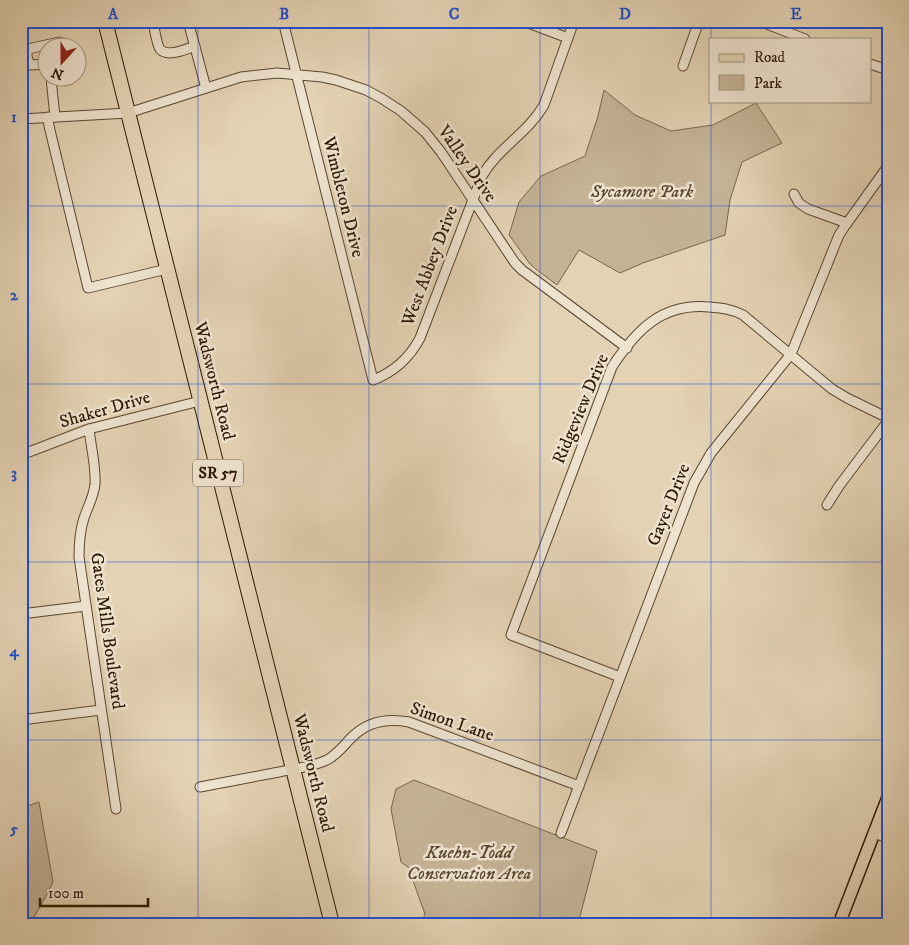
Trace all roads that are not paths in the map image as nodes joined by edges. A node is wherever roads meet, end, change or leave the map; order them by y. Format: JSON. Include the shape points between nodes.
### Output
{"nodes":[{"id":1,"x":105,"y":21,"type":"edge"},
{"id":2,"x":153,"y":21,"type":"edge"},
{"id":3,"x":188,"y":21,"type":"edge"},
{"id":4,"x":283,"y":21,"type":"edge"},
{"id":5,"x":523,"y":21,"type":"edge"},
{"id":6,"x":574,"y":21,"type":"edge"},
{"id":7,"x":699,"y":21,"type":"edge"},
{"id":8,"x":759,"y":21,"type":"edge"},
{"id":9,"x":568,"y":38,"type":"junction"},
{"id":10,"x":802,"y":38,"type":"edge"},
{"id":11,"x":195,"y":46,"type":"junction"},
{"id":12,"x":38,"y":47,"type":"edge"},
{"id":13,"x":38,"y":65,"type":"edge"},
{"id":14,"x":872,"y":65,"type":"edge"},
{"id":15,"x":682,"y":66,"type":"dead end"},
{"id":16,"x":888,"y":70,"type":"edge"},
{"id":17,"x":296,"y":74,"type":"junction"},
{"id":18,"x":51,"y":88,"type":"edge"},
{"id":19,"x":206,"y":88,"type":"junction"},
{"id":20,"x":128,"y":113,"type":"junction"},
{"id":21,"x":52,"y":117,"type":"junction"},
{"id":22,"x":21,"y":119,"type":"edge"},
{"id":23,"x":888,"y":166,"type":"edge"},
{"id":24,"x":794,"y":194,"type":"dead end"},
{"id":25,"x":473,"y":200,"type":"junction"},
{"id":26,"x":847,"y":223,"type":"junction"},
{"id":27,"x":166,"y":269,"type":"junction"},
{"id":28,"x":627,"y":348,"type":"junction"},
{"id":29,"x":792,"y":354,"type":"junction"},
{"id":30,"x":373,"y":380,"type":"joint"},
{"id":31,"x":200,"y":401,"type":"junction"},
{"id":32,"x":888,"y":419,"type":"edge"},
{"id":33,"x":89,"y":429,"type":"junction"},
{"id":34,"x":21,"y":455,"type":"edge"},
{"id":35,"x":827,"y":505,"type":"dead end"},
{"id":36,"x":86,"y":606,"type":"junction"},
{"id":37,"x":21,"y":614,"type":"edge"},
{"id":38,"x":620,"y":677,"type":"junction"},
{"id":39,"x":101,"y":710,"type":"junction"},
{"id":40,"x":21,"y":720,"type":"edge"},
{"id":41,"x":293,"y":769,"type":"junction"},
{"id":42,"x":579,"y":786,"type":"junction"},
{"id":43,"x":200,"y":787,"type":"dead end"},
{"id":44,"x":888,"y":797,"type":"edge"},
{"id":45,"x":116,"y":809,"type":"dead end"},
{"id":46,"x":561,"y":833,"type":"dead end"},
{"id":47,"x":874,"y":833,"type":"junction"},
{"id":48,"x":888,"y":838,"type":"edge"},
{"id":49,"x":332,"y":924,"type":"edge"},
{"id":50,"x":839,"y":924,"type":"edge"}],
"edges":[{"from":1,"to":20,"type":"highway","name":"Wadsworth Road","number":"SR 57"},
{"from":2,"to":11,"type":"street","via":[[160,49],[165,53]]},
{"from":3,"to":11,"type":"street"},
{"from":4,"to":17,"type":"street","name":"Wimbleton Drive"},
{"from":5,"to":9,"type":"street"},
{"from":6,"to":9,"type":"street","name":"West Abbey Drive"},
{"from":7,"to":15,"type":"street"},
{"from":8,"to":10,"type":"street"},
{"from":9,"to":25,"type":"street","name":"West Abbey Drive","via":[[538,115],[487,168]]},
{"from":11,"to":19,"type":"street"},
{"from":12,"to":13,"type":"street","via":[[27,52],[29,63]]},
{"from":14,"to":16,"type":"street"},
{"from":17,"to":19,"type":"street","name":"Valley Drive","via":[[241,77]]},
{"from":17,"to":25,"type":"street","name":"Valley Drive","via":[[353,85],[401,111],[436,144]]},
{"from":17,"to":30,"type":"street","name":"Wimbleton Drive"},
{"from":18,"to":21,"type":"street"},
{"from":19,"to":20,"type":"street","name":"Valley Drive"},
{"from":20,"to":21,"type":"street","name":"Valley Drive"},
{"from":20,"to":27,"type":"highway","name":"Wadsworth Road","number":"SR 57"},
{"from":21,"to":22,"type":"street","name":"Valley Drive"},
{"from":21,"to":27,"type":"street","via":[[50,133],[88,288]]},
{"from":23,"to":26,"type":"street","name":"Gayer Drive"},
{"from":24,"to":26,"type":"street","via":[[808,209]]},
{"from":25,"to":28,"type":"street","name":"Valley Drive","via":[[522,270]]},
{"from":25,"to":30,"type":"street","name":"West Abbey Drive","via":[[414,349],[400,365]]},
{"from":26,"to":29,"type":"street","name":"Gayer Drive"},
{"from":27,"to":31,"type":"highway","name":"Wadsworth Road","number":"SR 57"},
{"from":28,"to":29,"type":"street","name":"Ridgeview Drive","via":[[657,318],[677,309],[698,306],[736,311]]},
{"from":28,"to":38,"type":"street","name":"Ridgeview Drive","via":[[612,367],[511,635]]},
{"from":29,"to":32,"type":"street","name":"Ridgeview Drive","via":[[832,389]]},
{"from":29,"to":38,"type":"street","name":"Gayer Drive","via":[[702,467]]},
{"from":31,"to":33,"type":"street","name":"Shaker Drive"},
{"from":31,"to":41,"type":"highway","name":"Wadsworth Road","number":"SR 57"},
{"from":32,"to":35,"type":"street"},
{"from":33,"to":34,"type":"street","name":"Shaker Drive"},
{"from":33,"to":36,"type":"street","name":"Gates Mills Boulevard","via":[[95,484],[79,544]]},
{"from":36,"to":37,"type":"street"},
{"from":36,"to":39,"type":"street","name":"Gates Mills Boulevard"},
{"from":38,"to":42,"type":"street","name":"Gayer Drive"},
{"from":39,"to":40,"type":"street"},
{"from":39,"to":45,"type":"street","name":"Gates Mills Boulevard"},
{"from":41,"to":42,"type":"street","name":"Simon Lane","via":[[319,763],[335,755],[368,725],[399,720]]},
{"from":41,"to":43,"type":"street","name":"Simon Lane"},
{"from":41,"to":49,"type":"highway","name":"Wadsworth Road","number":"SR 57"},
{"from":42,"to":46,"type":"street","name":"Gayer Drive"},
{"from":44,"to":47,"type":"main road"},
{"from":47,"to":48,"type":"street"},
{"from":47,"to":50,"type":"main road"}]}
